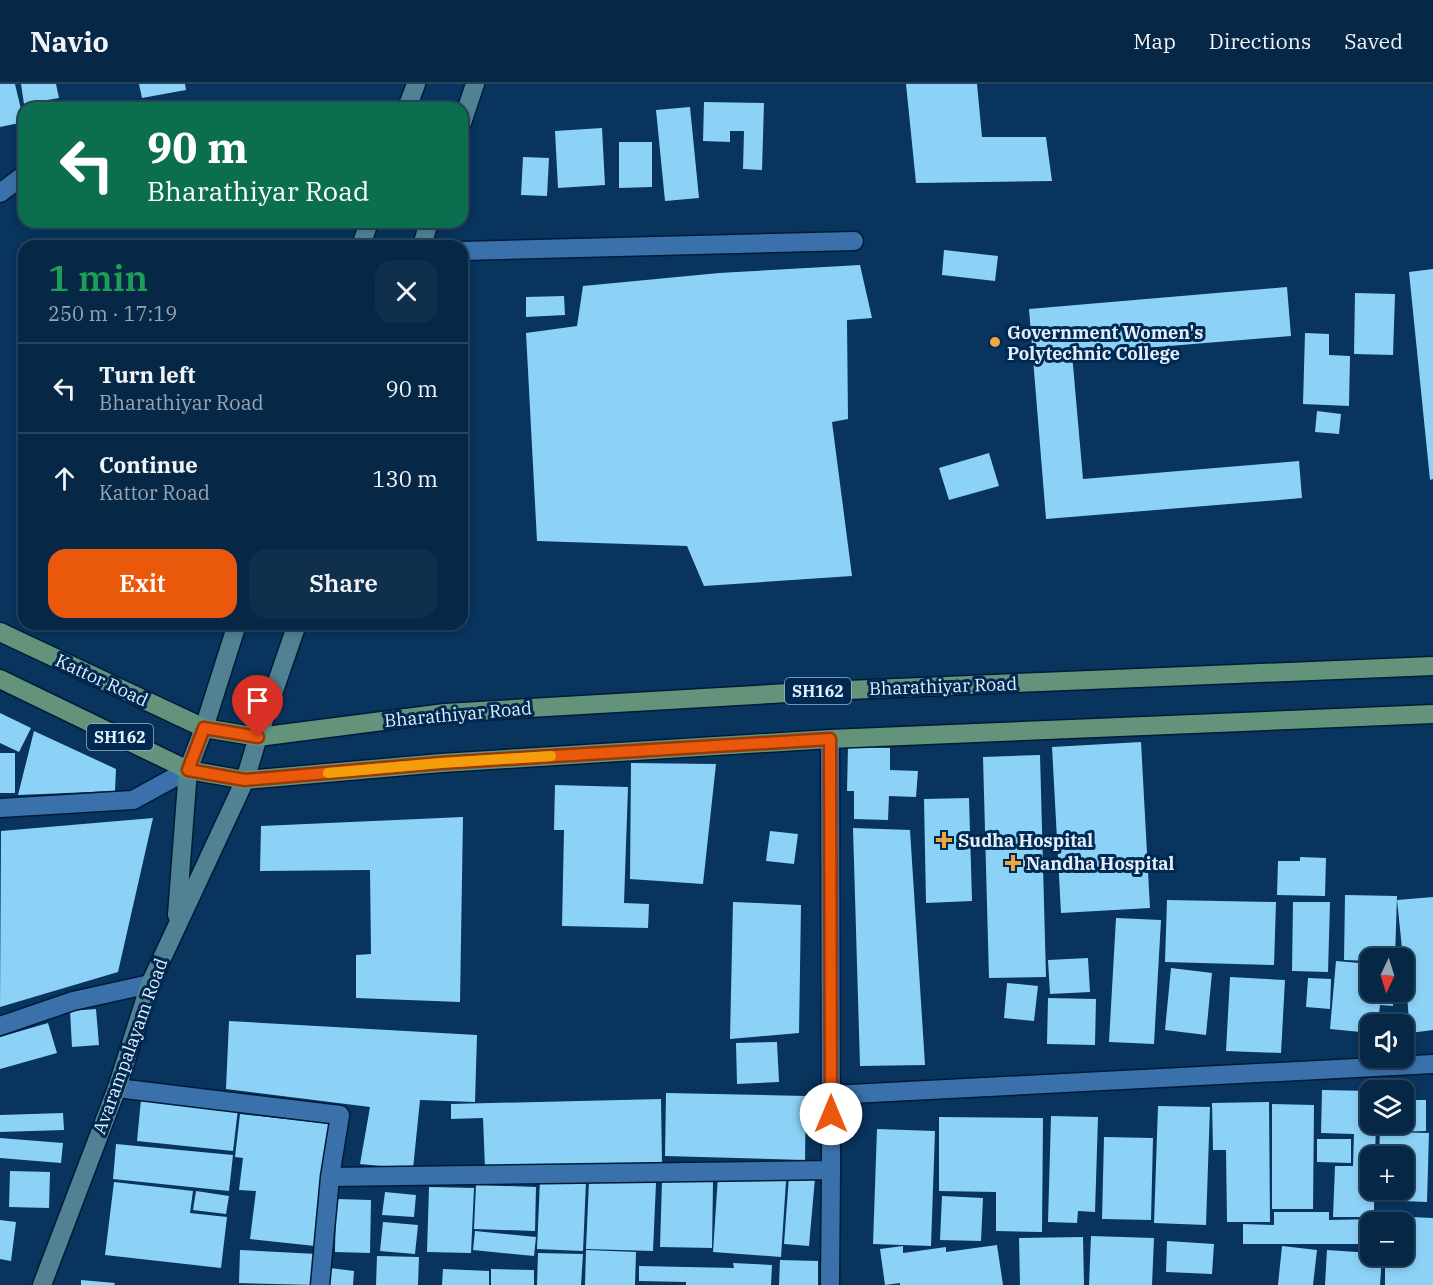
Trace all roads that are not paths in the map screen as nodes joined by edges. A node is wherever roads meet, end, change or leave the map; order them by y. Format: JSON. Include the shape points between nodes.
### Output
{"nodes":[{"id":1,"x":416,"y":84,"type":"edge"},
{"id":2,"x":475,"y":84,"type":"edge"},
{"id":3,"x":409,"y":102,"type":"edge"},
{"id":4,"x":468,"y":105,"type":"edge"},
{"id":5,"x":18,"y":180,"type":"edge"},
{"id":6,"x":0,"y":193,"type":"edge"},
{"id":7,"x":854,"y":241,"type":"dead end"},
{"id":8,"x":468,"y":251,"type":"edge"},
{"id":9,"x":235,"y":630,"type":"edge"},
{"id":10,"x":295,"y":630,"type":"edge"},
{"id":11,"x":0,"y":632,"type":"edge"},
{"id":12,"x":1433,"y":666,"type":"edge"},
{"id":13,"x":0,"y":679,"type":"edge"},
{"id":14,"x":1433,"y":714,"type":"edge"},
{"id":15,"x":204,"y":728,"type":"junction"},
{"id":16,"x":258,"y":737,"type":"junction"},
{"id":17,"x":830,"y":739,"type":"junction"},
{"id":18,"x":188,"y":770,"type":"junction"},
{"id":19,"x":245,"y":780,"type":"junction"},
{"id":20,"x":0,"y":808,"type":"edge"},
{"id":21,"x":176,"y":926,"type":"junction"},
{"id":22,"x":150,"y":984,"type":"junction"},
{"id":23,"x":0,"y":1026,"type":"edge"},
{"id":24,"x":1433,"y":1064,"type":"edge"},
{"id":25,"x":117,"y":1088,"type":"junction"},
{"id":26,"x":831,"y":1095,"type":"junction"},
{"id":27,"x":831,"y":1170,"type":"junction"},
{"id":28,"x":330,"y":1177,"type":"junction"},
{"id":29,"x":42,"y":1285,"type":"edge"},
{"id":30,"x":320,"y":1285,"type":"edge"},
{"id":31,"x":830,"y":1285,"type":"edge"}],
"edges":[{"from":1,"to":3,"type":"main road"},
{"from":2,"to":4,"type":"main road"},
{"from":5,"to":6,"type":"street"},
{"from":7,"to":8,"type":"street"},
{"from":9,"to":15,"type":"main road"},
{"from":10,"to":16,"type":"main road","name":"Avarampalayam Road"},
{"from":11,"to":15,"type":"main road","name":"Kattor Road","number":"SH162"},
{"from":12,"to":16,"type":"main road","name":"Bharathiyar Road","number":"SH162","via":[[823,690],[457,712]]},
{"from":13,"to":18,"type":"main road","number":"SH162"},
{"from":14,"to":17,"type":"main road","number":"SH162"},
{"from":15,"to":16,"type":"main road","name":"Bharathiyar Road","number":"SH162"},
{"from":15,"to":18,"type":"main road"},
{"from":16,"to":19,"type":"main road","name":"Avarampalayam Road"},
{"from":17,"to":19,"type":"main road","number":"SH162","via":[[441,763]]},
{"from":17,"to":26,"type":"street"},
{"from":18,"to":19,"type":"main road","number":"SH162"},
{"from":18,"to":20,"type":"street","via":[[133,800]]},
{"from":18,"to":21,"type":"main road"},
{"from":19,"to":21,"type":"main road","name":"Avarampalayam Road"},
{"from":21,"to":22,"type":"main road","name":"Avarampalayam Road"},
{"from":22,"to":23,"type":"street","via":[[73,1001]]},
{"from":22,"to":25,"type":"main road","name":"Avarampalayam Road"},
{"from":24,"to":26,"type":"street"},
{"from":25,"to":28,"type":"street","via":[[339,1115]]},
{"from":25,"to":29,"type":"main road","name":"Avarampalayam Road"},
{"from":26,"to":27,"type":"street"},
{"from":27,"to":28,"type":"street"},
{"from":27,"to":31,"type":"street"},
{"from":28,"to":30,"type":"street"}]}
